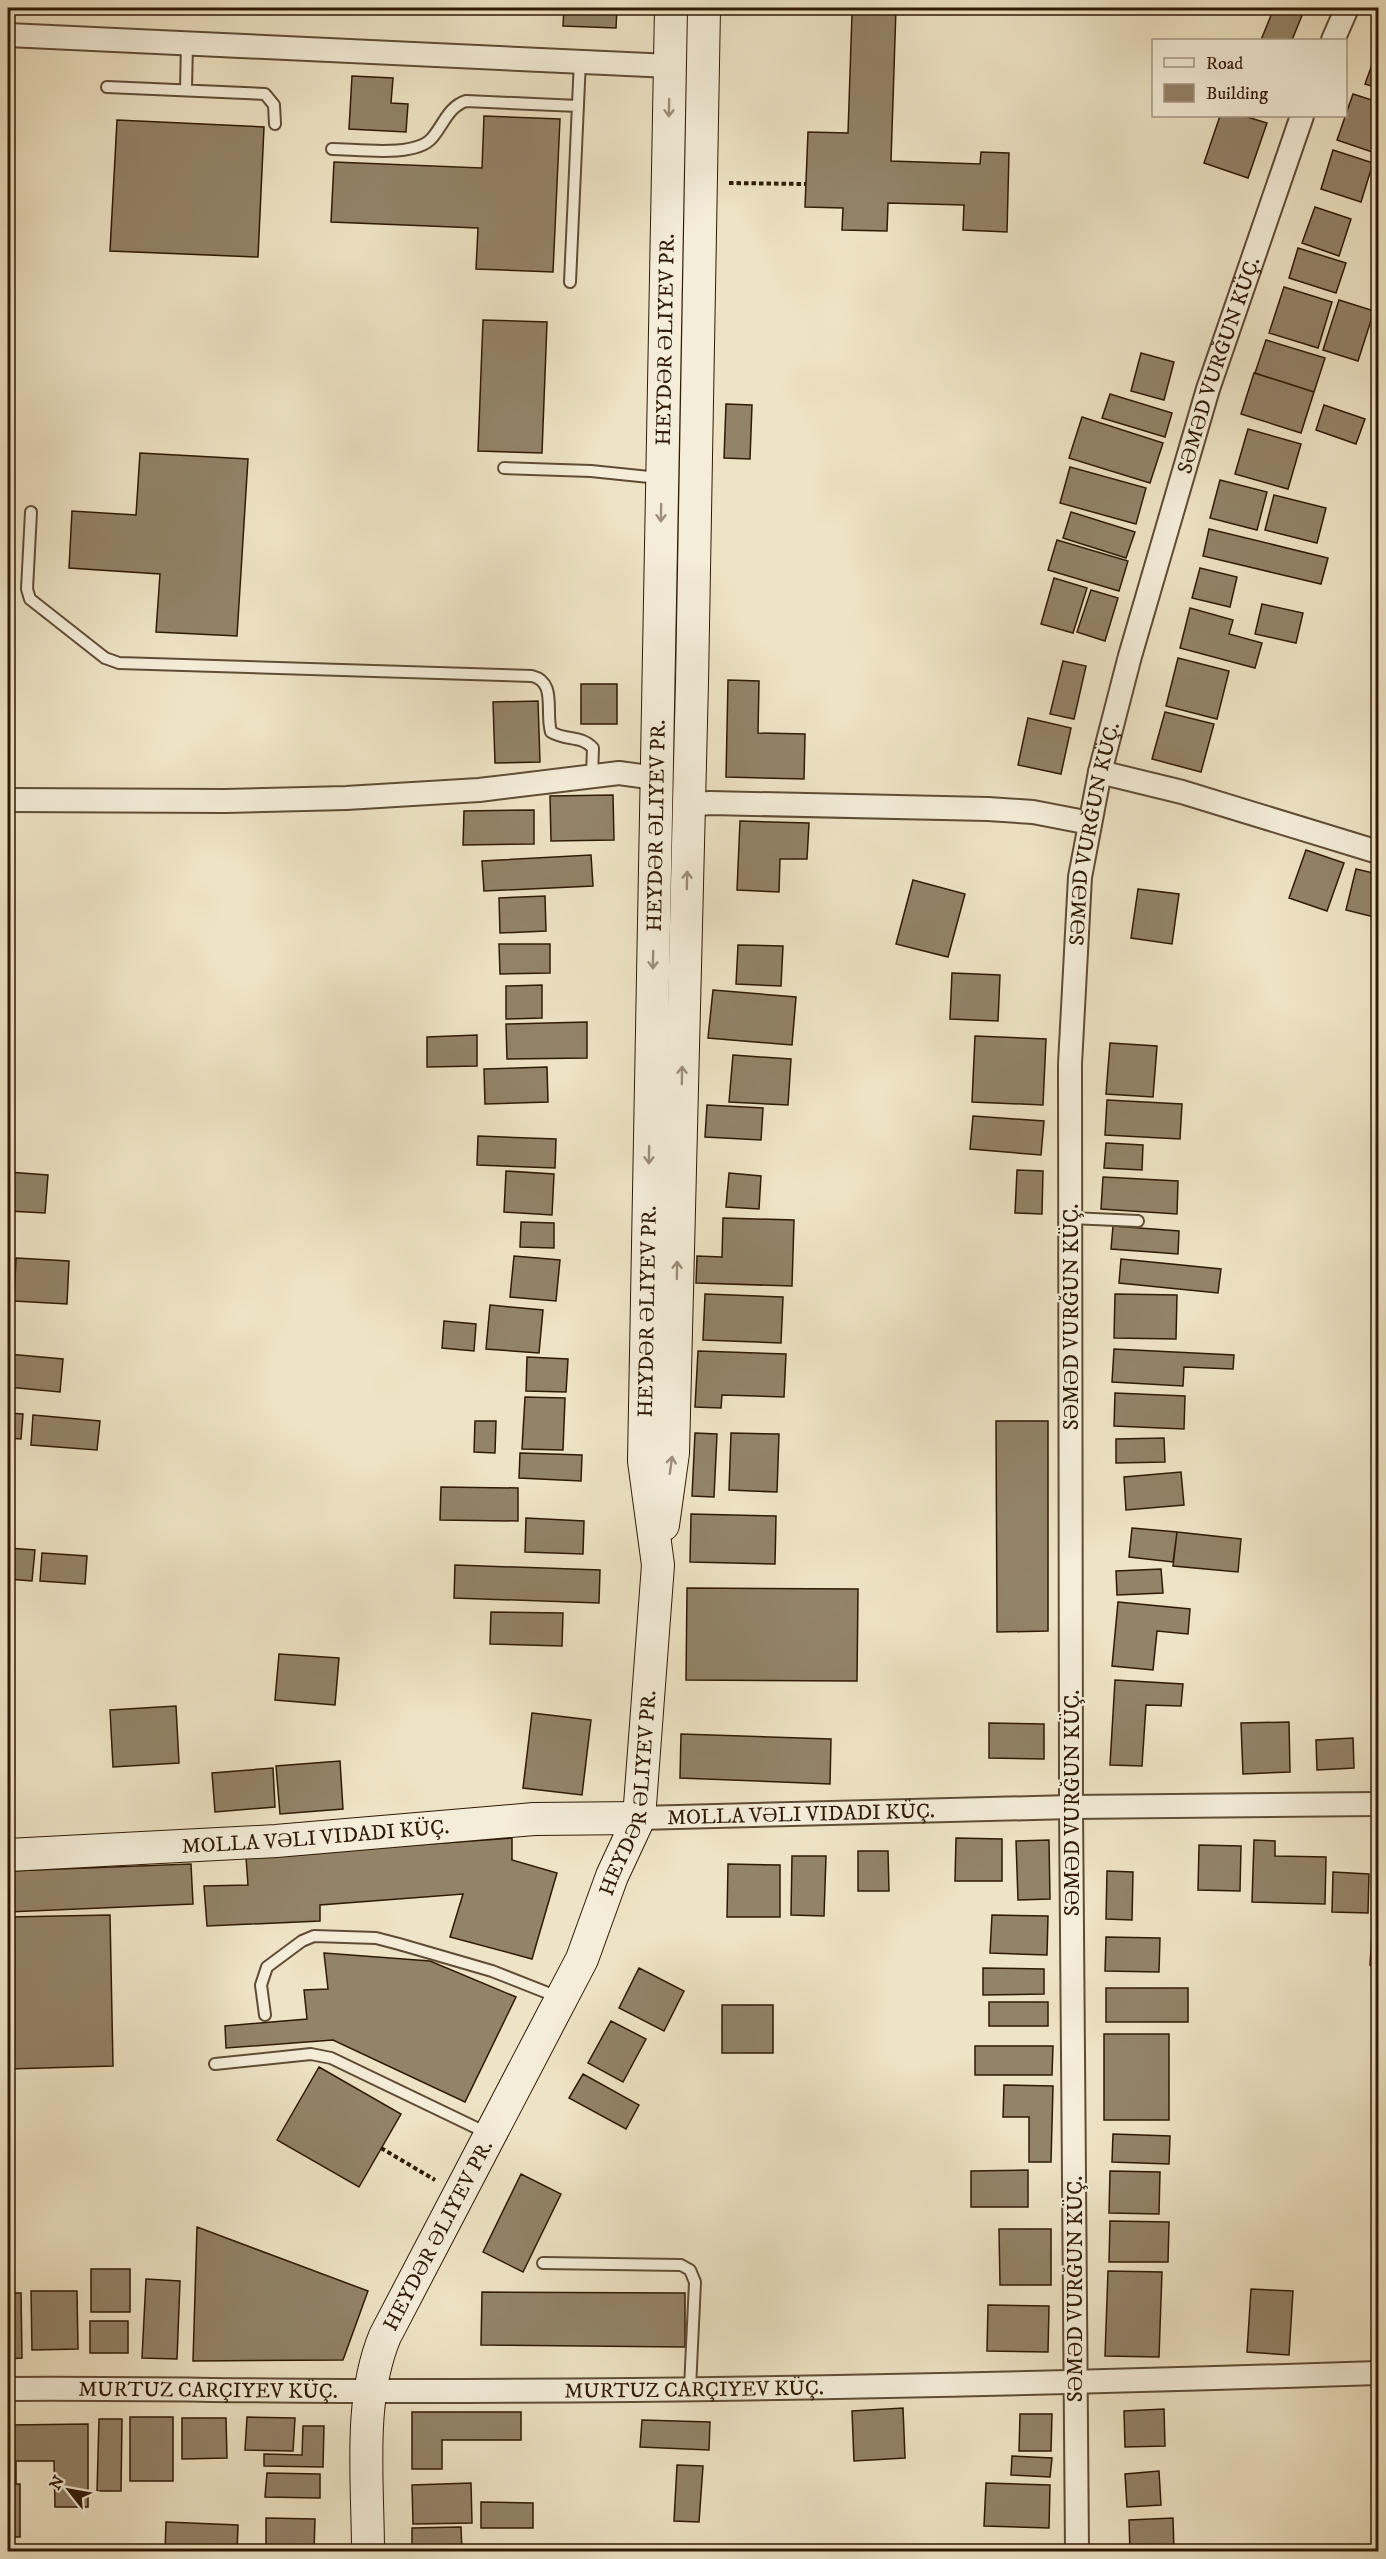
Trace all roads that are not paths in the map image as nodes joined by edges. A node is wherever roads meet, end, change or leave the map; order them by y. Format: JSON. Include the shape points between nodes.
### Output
{"nodes":[{"id":1,"x":671,"y":8,"type":"edge"},
{"id":2,"x":704,"y":8,"type":"edge"},
{"id":3,"x":1347,"y":8,"type":"edge"},
{"id":4,"x":8,"y":35,"type":"edge"},
{"id":5,"x":1333,"y":39,"type":"edge"},
{"id":6,"x":187,"y":43,"type":"junction"},
{"id":7,"x":580,"y":60,"type":"junction"},
{"id":8,"x":670,"y":66,"type":"junction"},
{"id":9,"x":107,"y":87,"type":"dead end"},
{"id":10,"x":186,"y":89,"type":"junction"},
{"id":11,"x":578,"y":106,"type":"junction"},
{"id":12,"x":1302,"y":117,"type":"edge"},
{"id":13,"x":274,"y":124,"type":"dead end"},
{"id":14,"x":332,"y":149,"type":"dead end"},
{"id":15,"x":570,"y":282,"type":"dead end"},
{"id":16,"x":504,"y":468,"type":"dead end"},
{"id":17,"x":662,"y":478,"type":"junction"},
{"id":18,"x":31,"y":512,"type":"dead end"},
{"id":19,"x":1100,"y":772,"type":"junction"},
{"id":20,"x":592,"y":775,"type":"junction"},
{"id":21,"x":656,"y":778,"type":"junction"},
{"id":22,"x":689,"y":791,"type":"junction"},
{"id":23,"x":8,"y":800,"type":"edge"},
{"id":24,"x":1090,"y":823,"type":"junction"},
{"id":25,"x":1378,"y":852,"type":"edge"},
{"id":26,"x":1071,"y":1218,"type":"junction"},
{"id":27,"x":1138,"y":1221,"type":"dead end"},
{"id":28,"x":658,"y":1565,"type":"junction"},
{"id":29,"x":1378,"y":1804,"type":"edge"},
{"id":30,"x":1071,"y":1808,"type":"junction"},
{"id":31,"x":639,"y":1818,"type":"junction"},
{"id":32,"x":8,"y":1855,"type":"edge"},
{"id":33,"x":561,"y":1999,"type":"junction"},
{"id":34,"x":265,"y":2015,"type":"dead end"},
{"id":35,"x":215,"y":2064,"type":"dead end"},
{"id":36,"x":490,"y":2135,"type":"junction"},
{"id":37,"x":543,"y":2263,"type":"dead end"},
{"id":38,"x":1378,"y":2373,"type":"edge"},
{"id":39,"x":1075,"y":2383,"type":"junction"},
{"id":40,"x":690,"y":2388,"type":"junction"},
{"id":41,"x":8,"y":2389,"type":"edge"},
{"id":42,"x":368,"y":2391,"type":"junction"},
{"id":43,"x":368,"y":2552,"type":"edge"},
{"id":44,"x":1077,"y":2552,"type":"edge"}],
"edges":[{"from":1,"to":8,"type":"main road","name":"HEYDƏR ƏLIYEV PR."},
{"from":2,"to":22,"type":"main road"},
{"from":3,"to":5,"type":"street"},
{"from":4,"to":6,"type":"street"},
{"from":6,"to":7,"type":"street"},
{"from":6,"to":10,"type":"lane"},
{"from":7,"to":8,"type":"street"},
{"from":7,"to":11,"type":"lane"},
{"from":8,"to":17,"type":"main road","name":"HEYDƏR ƏLIYEV PR.","one_way":true},
{"from":9,"to":10,"type":"lane"},
{"from":10,"to":13,"type":"lane","via":[[265,94],[274,105]]},
{"from":11,"to":14,"type":"lane","via":[[466,101],[455,104],[431,140],[411,150]]},
{"from":11,"to":15,"type":"lane"},
{"from":12,"to":19,"type":"street","name":"SƏMƏD VURĞUN KÜÇ.","via":[[1208,389]]},
{"from":16,"to":17,"type":"lane"},
{"from":17,"to":21,"type":"main road","name":"HEYDƏR ƏLIYEV PR.","one_way":true},
{"from":18,"to":20,"type":"lane","via":[[27,589],[30,598],[105,658],[119,663],[532,675],[548,686],[551,732],[561,738],[578,738],[593,748]]},
{"from":19,"to":24,"type":"street","name":"SƏMƏD VURĞUN KÜÇ."},
{"from":19,"to":25,"type":"street","via":[[1182,792]]},
{"from":20,"to":21,"type":"street","via":[[619,773]]},
{"from":20,"to":23,"type":"street","via":[[479,790],[346,798]]},
{"from":21,"to":22,"type":"main road"},
{"from":21,"to":28,"type":"main road","name":"HEYDƏR ƏLIYEV PR.","one_way":true,"via":[[644,1461]]},
{"from":22,"to":24,"type":"street","via":[[710,803],[988,809],[1033,812]]},
{"from":28,"to":22,"type":"main road","one_way":true,"via":[[673,1454]]},
{"from":24,"to":26,"type":"street","name":"SƏMƏD VURĞUN KÜÇ.","via":[[1080,877],[1070,1064]]},
{"from":26,"to":27,"type":"lane"},
{"from":26,"to":30,"type":"street","name":"SƏMƏD VURĞUN KÜÇ."},
{"from":28,"to":31,"type":"main road","name":"HEYDƏR ƏLIYEV PR."},
{"from":29,"to":30,"type":"street","name":"MOLLA VƏLI VIDADI KÜÇ."},
{"from":30,"to":31,"type":"street","name":"MOLLA VƏLI VIDADI KÜÇ."},
{"from":30,"to":39,"type":"street","name":"SƏMƏD VURĞUN KÜÇ."},
{"from":31,"to":32,"type":"main road","name":"MOLLA VƏLI VIDADI KÜÇ.","via":[[514,1820],[276,1841]]},
{"from":31,"to":33,"type":"main road","name":"HEYDƏR ƏLIYEV PR.","via":[[612,1876],[582,1959]]},
{"from":33,"to":34,"type":"lane","via":[[492,1971],[376,1938],[314,1936],[267,1967],[261,1985]]},
{"from":33,"to":36,"type":"main road","name":"HEYDƏR ƏLIYEV PR."},
{"from":35,"to":36,"type":"lane","via":[[311,2054],[331,2058]]},
{"from":36,"to":42,"type":"main road","name":"HEYDƏR ƏLIYEV PR.","via":[[385,2336]]},
{"from":37,"to":40,"type":"lane","via":[[681,2265],[690,2270],[695,2282]]},
{"from":38,"to":39,"type":"street"},
{"from":39,"to":40,"type":"street"},
{"from":39,"to":44,"type":"street","name":"SƏMƏD VURĞUN KÜÇ."},
{"from":40,"to":42,"type":"street"},
{"from":41,"to":42,"type":"street"},
{"from":42,"to":43,"type":"main road","name":"HEYDƏR ƏLIYEV PR."}]}
